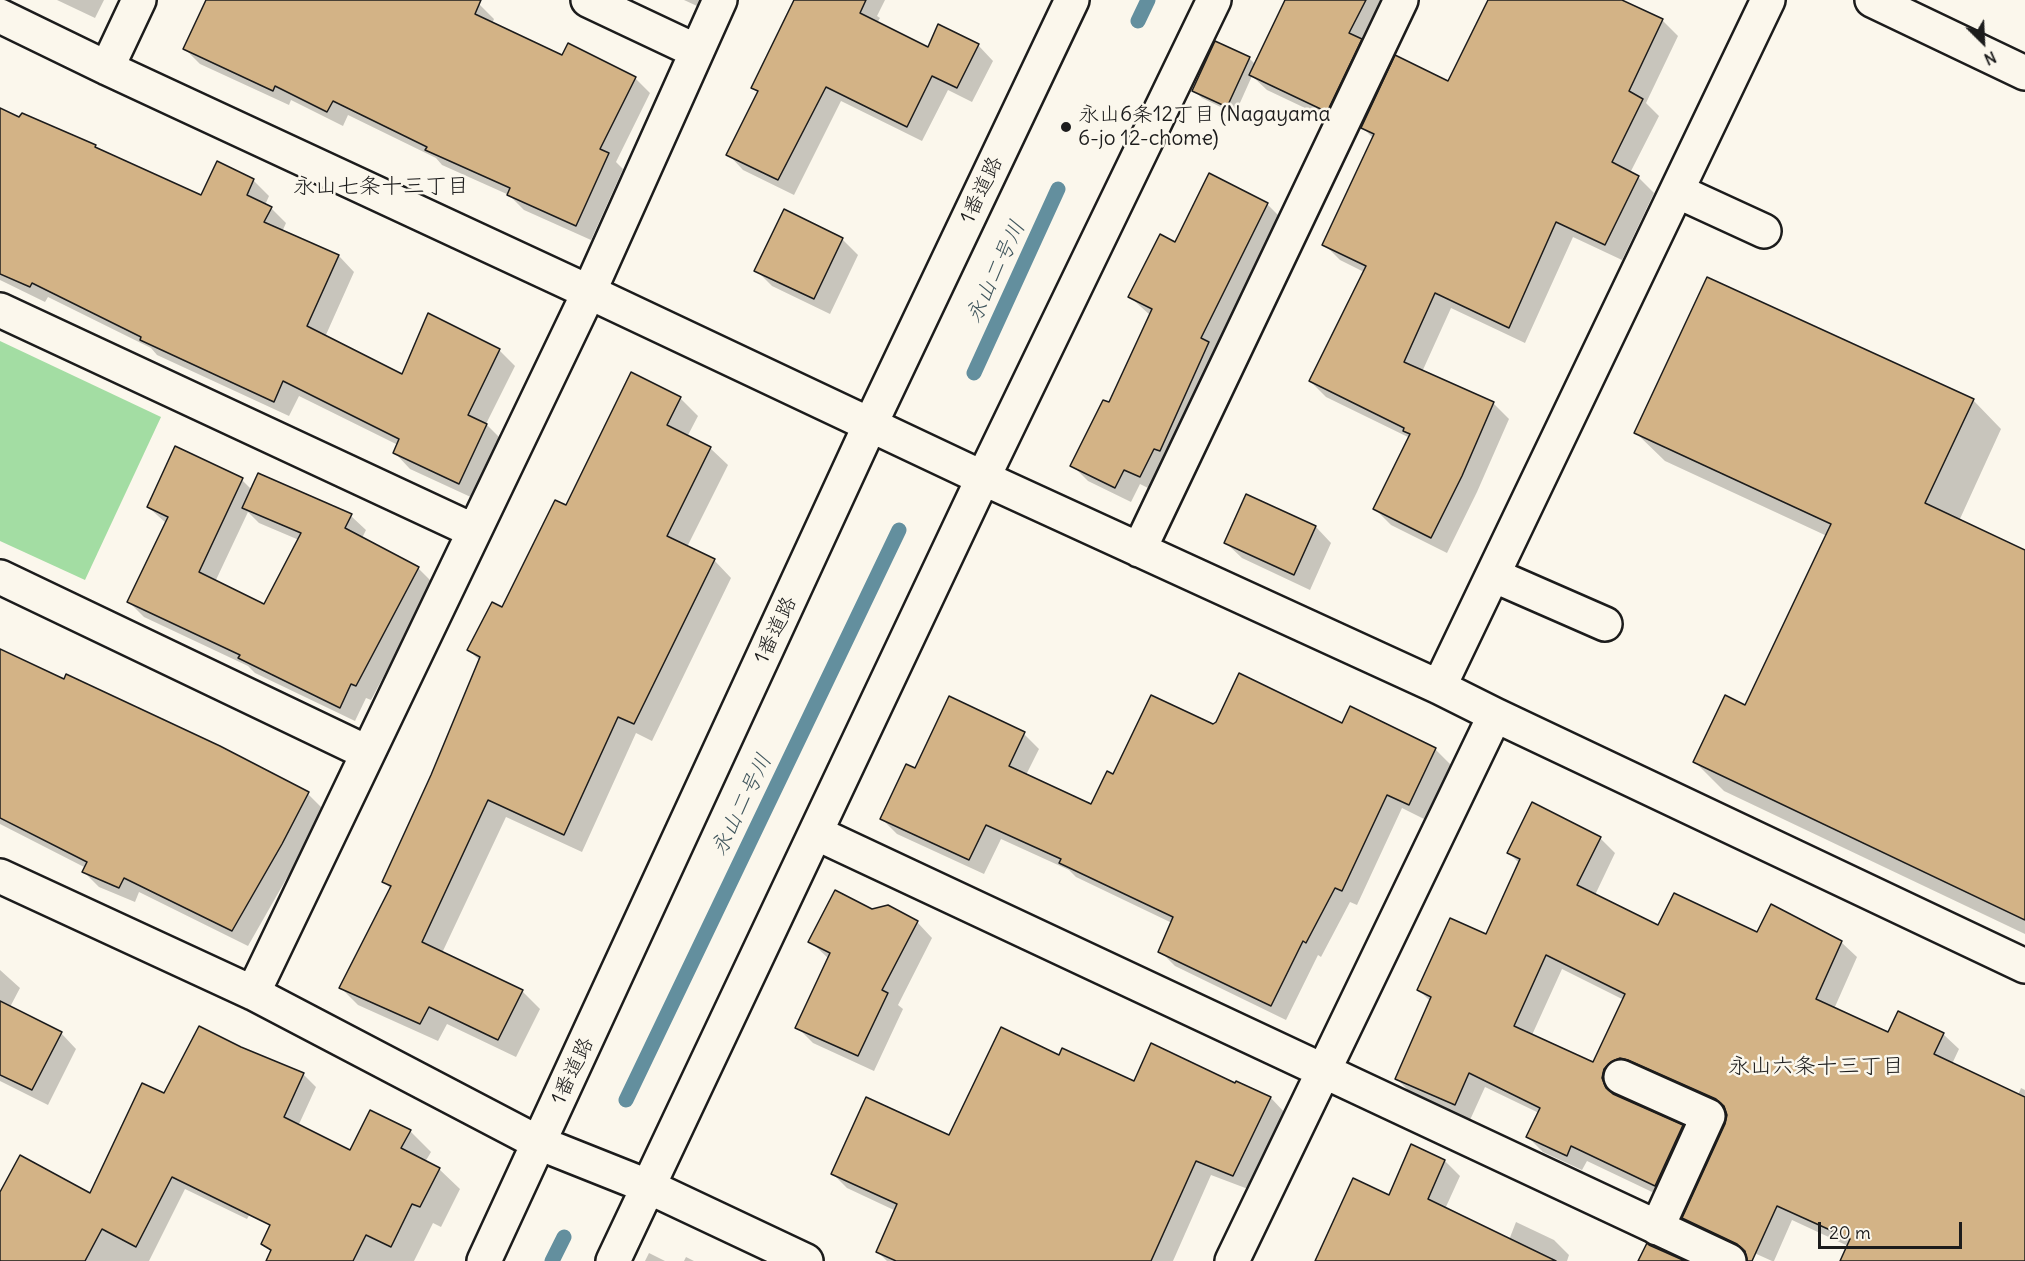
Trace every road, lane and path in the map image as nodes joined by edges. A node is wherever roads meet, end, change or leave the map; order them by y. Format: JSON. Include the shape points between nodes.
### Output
{"nodes":[{"id":1,"x":139,"y":0,"type":"edge"},
{"id":2,"x":588,"y":0,"type":"edge"},
{"id":3,"x":720,"y":0,"type":"edge"},
{"id":4,"x":1072,"y":0,"type":"edge"},
{"id":5,"x":1214,"y":0,"type":"edge"},
{"id":6,"x":1401,"y":0,"type":"edge"},
{"id":7,"x":1768,"y":0,"type":"edge"},
{"id":8,"x":1872,"y":0,"type":"edge"},
{"id":9,"x":0,"y":16,"type":"edge"},
{"id":10,"x":696,"y":51,"type":"junction"},
{"id":11,"x":108,"y":68,"type":"junction"},
{"id":12,"x":2025,"y":73,"type":"edge"},
{"id":13,"x":1677,"y":191,"type":"junction"},
{"id":14,"x":1764,"y":231,"type":"dead end"},
{"id":15,"x":589,"y":292,"type":"junction"},
{"id":16,"x":0,"y":310,"type":"edge"},
{"id":17,"x":870,"y":425,"type":"junction"},
{"id":18,"x":983,"y":478,"type":"junction"},
{"id":19,"x":474,"y":531,"type":"junction"},
{"id":20,"x":1139,"y":550,"type":"junction"},
{"id":21,"x":1493,"y":575,"type":"junction"},
{"id":22,"x":0,"y":577,"type":"edge"},
{"id":23,"x":1605,"y":624,"type":"dead end"},
{"id":24,"x":1439,"y":687,"type":"junction"},
{"id":25,"x":1495,"y":716,"type":"junction"},
{"id":26,"x":368,"y":753,"type":"junction"},
{"id":27,"x":816,"y":833,"type":"junction"},
{"id":28,"x":0,"y":876,"type":"edge"},
{"id":29,"x":2025,"y":966,"type":"edge"},
{"id":30,"x":253,"y":993,"type":"junction"},
{"id":31,"x":1323,"y":1072,"type":"junction"},
{"id":32,"x":1621,"y":1077,"type":"dead end"},
{"id":33,"x":539,"y":1143,"type":"junction"},
{"id":34,"x":647,"y":1186,"type":"junction"},
{"id":35,"x":1658,"y":1228,"type":"junction"},
{"id":36,"x":484,"y":1261,"type":"edge"},
{"id":37,"x":613,"y":1261,"type":"edge"},
{"id":38,"x":806,"y":1261,"type":"edge"},
{"id":39,"x":1232,"y":1261,"type":"edge"},
{"id":40,"x":1729,"y":1261,"type":"edge"}],
"edges":[{"from":1,"to":11,"type":"street"},
{"from":2,"to":10,"type":"street"},
{"from":3,"to":10,"type":"street"},
{"from":4,"to":17,"type":"street","name":"1番道路"},
{"from":5,"to":18,"type":"street"},
{"from":6,"to":20,"type":"street"},
{"from":7,"to":13,"type":"street"},
{"from":8,"to":12,"type":"street"},
{"from":9,"to":11,"type":"street"},
{"from":10,"to":15,"type":"street"},
{"from":11,"to":15,"type":"street"},
{"from":13,"to":14,"type":"street"},
{"from":13,"to":21,"type":"street"},
{"from":15,"to":17,"type":"street"},
{"from":15,"to":19,"type":"street"},
{"from":16,"to":19,"type":"street"},
{"from":17,"to":18,"type":"street"},
{"from":17,"to":33,"type":"street","name":"1番道路"},
{"from":18,"to":20,"type":"street"},
{"from":18,"to":27,"type":"street"},
{"from":19,"to":26,"type":"street"},
{"from":20,"to":24,"type":"street"},
{"from":21,"to":23,"type":"street"},
{"from":21,"to":24,"type":"street"},
{"from":22,"to":26,"type":"street"},
{"from":24,"to":25,"type":"street"},
{"from":25,"to":29,"type":"street"},
{"from":25,"to":31,"type":"street"},
{"from":26,"to":30,"type":"street"},
{"from":27,"to":31,"type":"street"},
{"from":27,"to":34,"type":"street"},
{"from":28,"to":30,"type":"street"},
{"from":30,"to":33,"type":"street"},
{"from":31,"to":35,"type":"street"},
{"from":31,"to":39,"type":"street"},
{"from":32,"to":35,"type":"street","via":[[1708,1116]]},
{"from":33,"to":34,"type":"street"},
{"from":33,"to":36,"type":"street","name":"1番道路"},
{"from":34,"to":37,"type":"street"},
{"from":34,"to":38,"type":"street"},
{"from":35,"to":40,"type":"street"}]}
